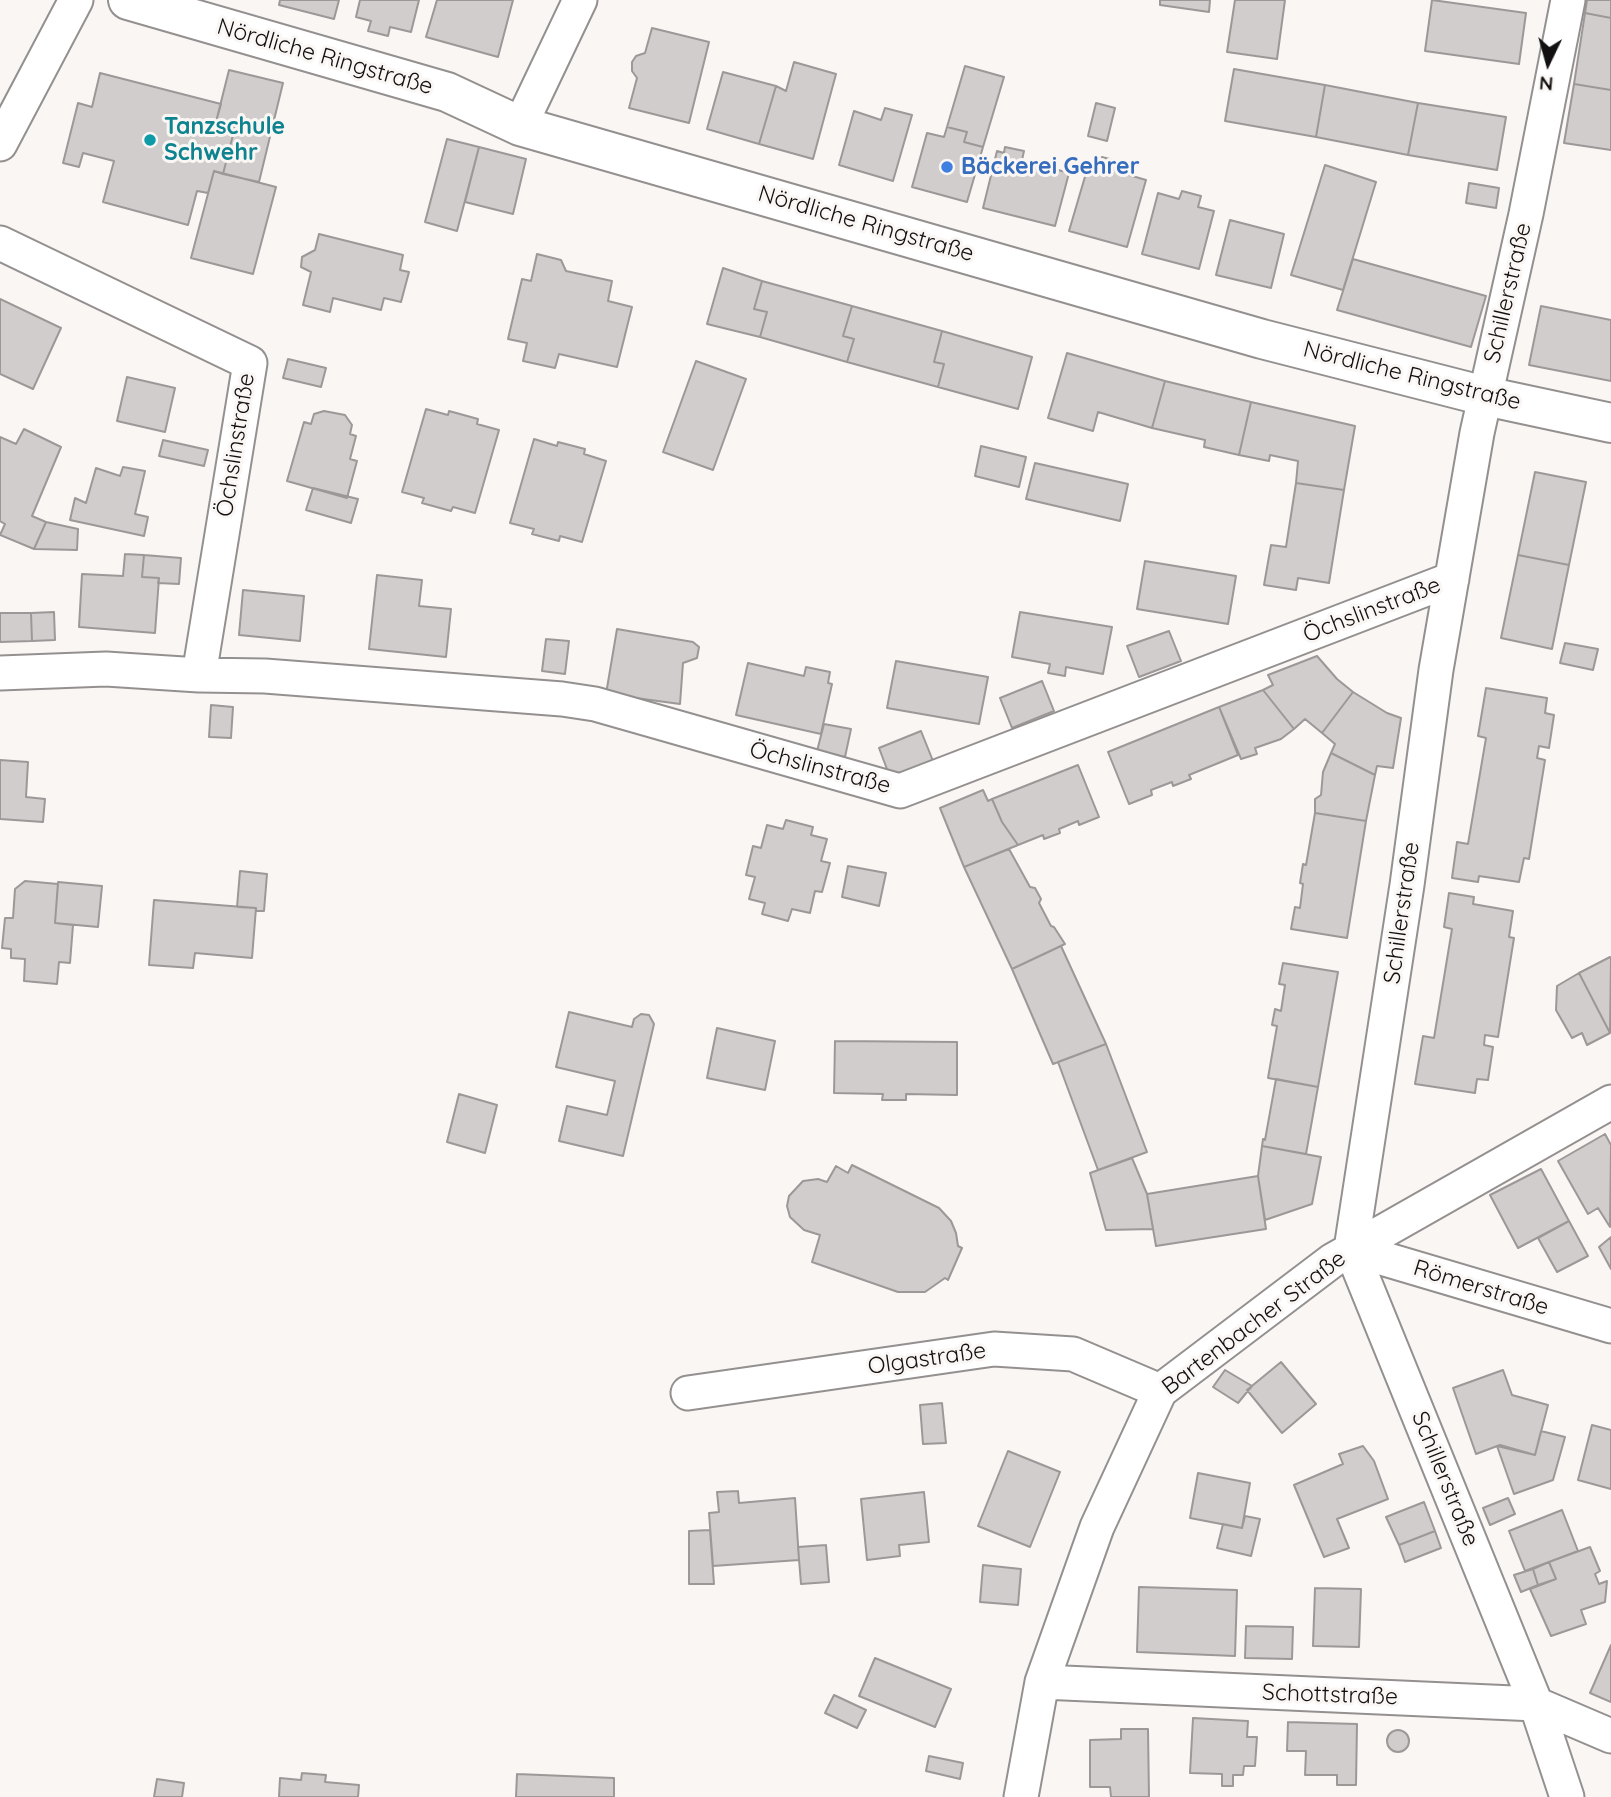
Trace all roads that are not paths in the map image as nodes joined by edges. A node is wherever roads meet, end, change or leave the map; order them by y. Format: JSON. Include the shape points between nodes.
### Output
{"nodes":[{"id":1,"x":76,"y":0,"type":"edge"},
{"id":2,"x":128,"y":0,"type":"edge"},
{"id":3,"x":580,"y":0,"type":"edge"},
{"id":4,"x":1567,"y":0,"type":"edge"},
{"id":5,"x":520,"y":126,"type":"junction"},
{"id":6,"x":0,"y":144,"type":"edge"},
{"id":7,"x":0,"y":243,"type":"edge"},
{"id":8,"x":1485,"y":396,"type":"junction"},
{"id":9,"x":1611,"y":423,"type":"edge"},
{"id":10,"x":1452,"y":579,"type":"junction"},
{"id":11,"x":0,"y":673,"type":"edge"},
{"id":12,"x":199,"y":675,"type":"junction"},
{"id":13,"x":1611,"y":1102,"type":"edge"},
{"id":14,"x":1351,"y":1249,"type":"junction"},
{"id":15,"x":1611,"y":1326,"type":"edge"},
{"id":16,"x":1160,"y":1391,"type":"junction"},
{"id":17,"x":688,"y":1393,"type":"dead end"},
{"id":18,"x":1042,"y":1682,"type":"junction"},
{"id":19,"x":1536,"y":1704,"type":"junction"},
{"id":20,"x":1611,"y":1736,"type":"edge"},
{"id":21,"x":1021,"y":1797,"type":"edge"},
{"id":22,"x":1567,"y":1797,"type":"edge"}],
"edges":[{"from":1,"to":6,"type":"street"},
{"from":2,"to":5,"type":"street","name":"Nördliche Ringstraße","via":[[447,92]]},
{"from":3,"to":5,"type":"street"},
{"from":4,"to":8,"type":"street","name":"Schillerstraße"},
{"from":5,"to":8,"type":"street","name":"Nördliche Ringstraße","via":[[1262,339]]},
{"from":7,"to":12,"type":"street","name":"Öchslinstraße","via":[[250,363]]},
{"from":8,"to":9,"type":"street","name":"Nördliche Ringstraße"},
{"from":8,"to":10,"type":"street","name":"Schillerstraße"},
{"from":10,"to":12,"type":"street","name":"Öchslinstraße","via":[[900,791],[595,704],[265,676]]},
{"from":10,"to":14,"type":"street","name":"Schillerstraße"},
{"from":11,"to":12,"type":"street","name":"Öchslinstraße","via":[[106,669]]},
{"from":13,"to":14,"type":"street","name":"Bartenbacher Straße"},
{"from":14,"to":15,"type":"street","name":"Römerstraße"},
{"from":14,"to":16,"type":"street","name":"Bartenbacher Straße"},
{"from":14,"to":19,"type":"street","name":"Schillerstraße"},
{"from":16,"to":17,"type":"street","name":"Olgastraße","via":[[1073,1354],[994,1349]]},
{"from":16,"to":18,"type":"street","name":"Bartenbacher Straße","via":[[1097,1527]]},
{"from":18,"to":19,"type":"street","name":"Schottstraße"},
{"from":18,"to":21,"type":"street","name":"Bartenbacher Straße"},
{"from":19,"to":20,"type":"street","name":"Schottstraße"},
{"from":19,"to":22,"type":"street","name":"Schillerstraße"}]}
